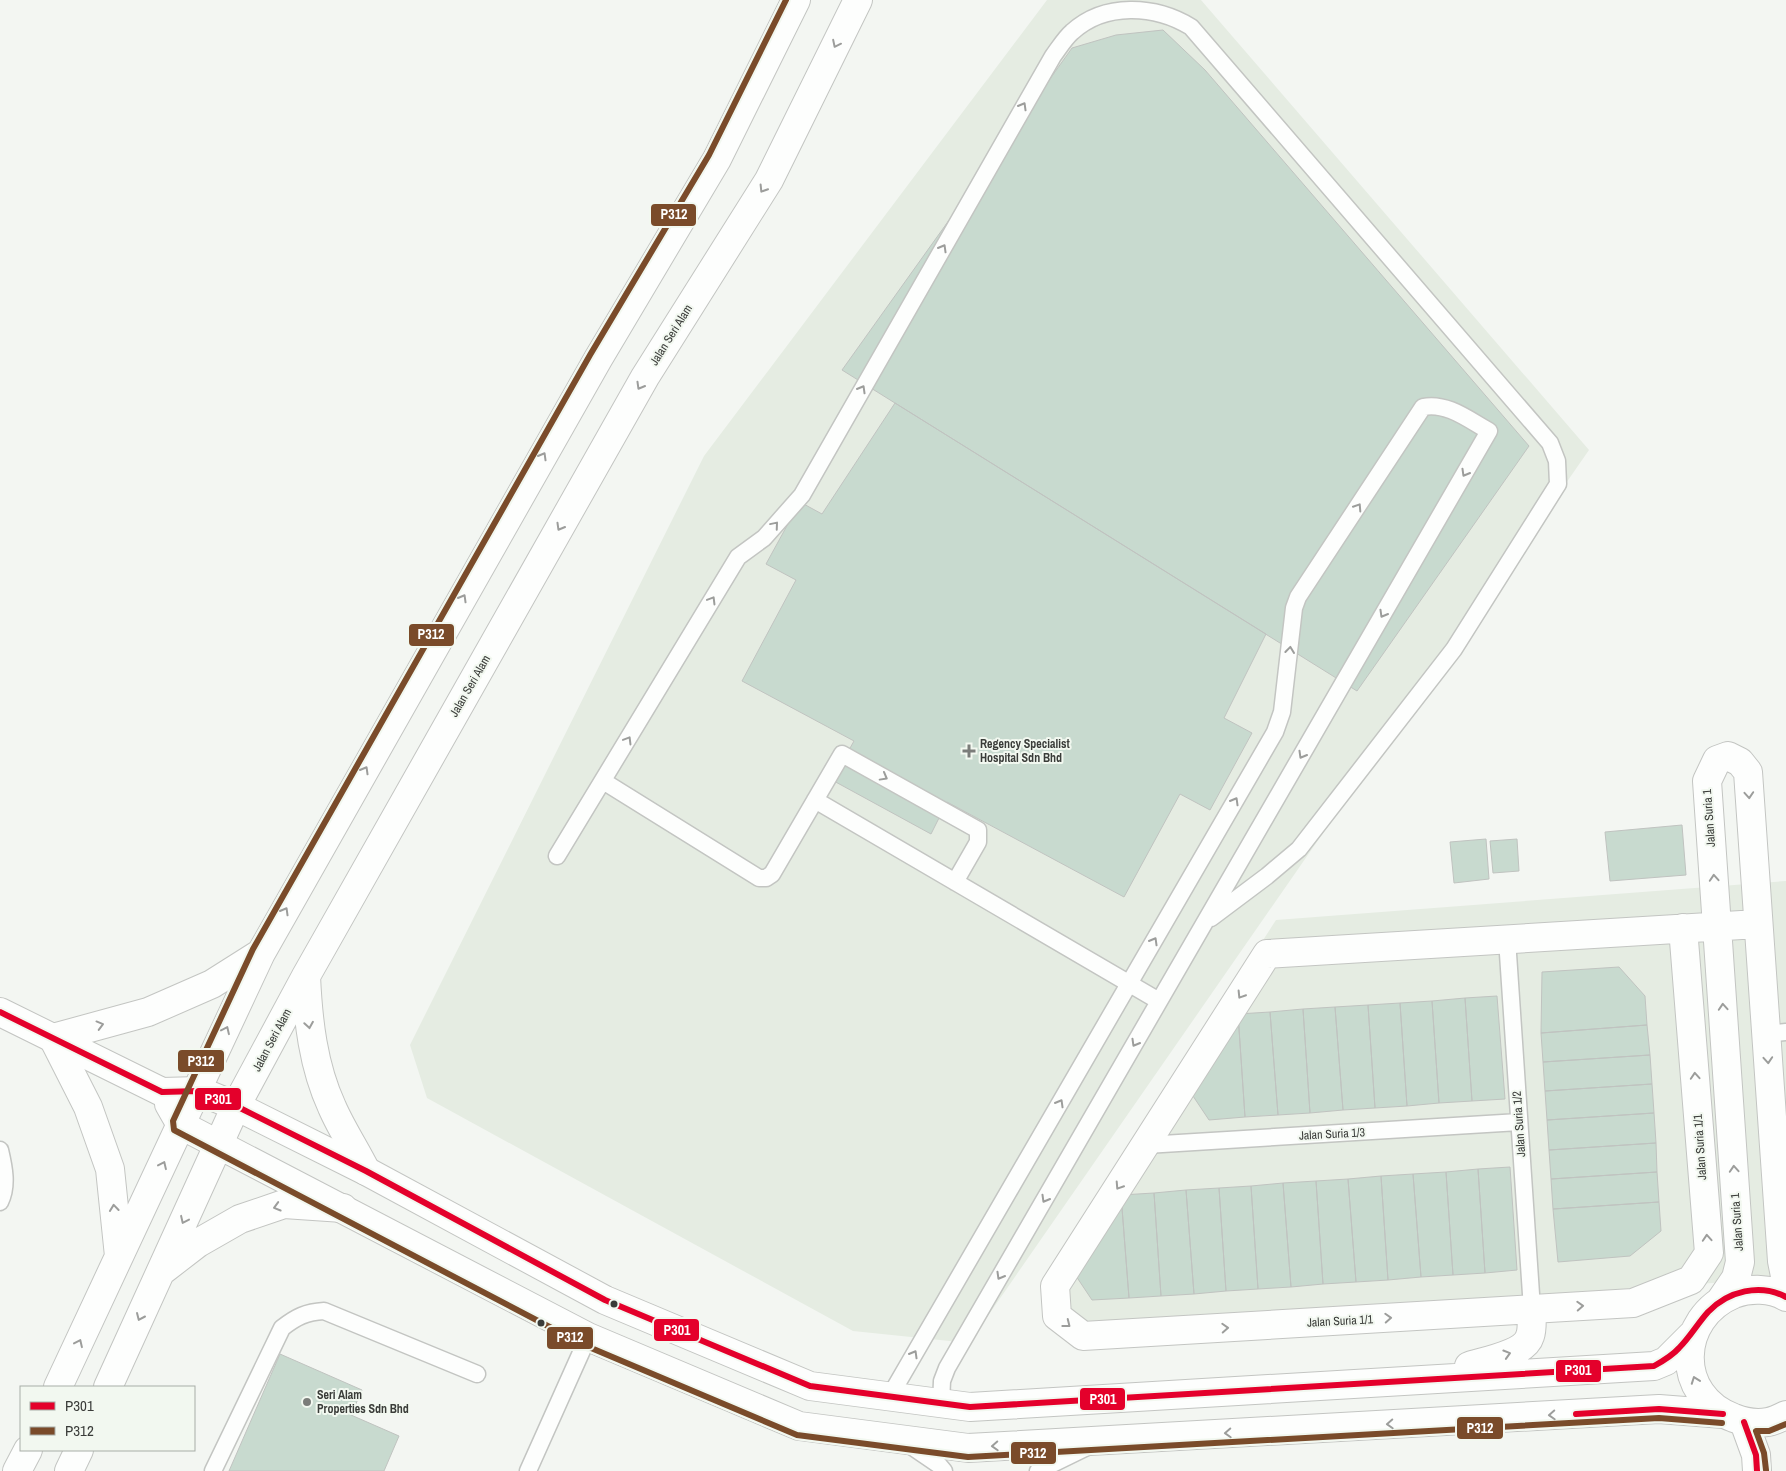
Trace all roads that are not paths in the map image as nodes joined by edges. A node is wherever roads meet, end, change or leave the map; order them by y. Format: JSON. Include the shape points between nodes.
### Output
{"nodes":[{"id":1,"x":796,"y":0,"type":"edge"},
{"id":2,"x":858,"y":0,"type":"edge"},
{"id":3,"x":603,"y":781,"type":"junction"},
{"id":4,"x":814,"y":800,"type":"junction"},
{"id":5,"x":557,"y":856,"type":"dead end"},
{"id":6,"x":955,"y":882,"type":"junction"},
{"id":7,"x":1205,"y":923,"type":"junction"},
{"id":8,"x":1758,"y":924,"type":"junction"},
{"id":9,"x":1717,"y":926,"type":"junction"},
{"id":10,"x":1683,"y":928,"type":"junction"},
{"id":11,"x":1507,"y":939,"type":"junction"},
{"id":12,"x":261,"y":953,"type":"junction"},
{"id":13,"x":306,"y":976,"type":"junction"},
{"id":14,"x":1129,"y":983,"type":"junction"},
{"id":15,"x":1159,"y":1001,"type":"junction"},
{"id":16,"x":0,"y":1012,"type":"edge"},
{"id":17,"x":1776,"y":1033,"type":"edge"},
{"id":18,"x":53,"y":1038,"type":"junction"},
{"id":19,"x":199,"y":1091,"type":"junction"},
{"id":20,"x":162,"y":1092,"type":"junction"},
{"id":21,"x":236,"y":1106,"type":"junction"},
{"id":22,"x":1519,"y":1122,"type":"junction"},
{"id":23,"x":181,"y":1125,"type":"junction"},
{"id":24,"x":219,"y":1144,"type":"junction"},
{"id":25,"x":1146,"y":1145,"type":"junction"},
{"id":26,"x":0,"y":1150,"type":"edge"},
{"id":27,"x":366,"y":1171,"type":"junction"},
{"id":28,"x":0,"y":1202,"type":"edge"},
{"id":29,"x":343,"y":1208,"type":"junction"},
{"id":30,"x":120,"y":1256,"type":"junction"},
{"id":31,"x":160,"y":1273,"type":"junction"},
{"id":32,"x":1786,"y":1281,"type":"edge"},
{"id":33,"x":1786,"y":1297,"type":"edge"},
{"id":34,"x":1720,"y":1300,"type":"junction"},
{"id":35,"x":1532,"y":1309,"type":"junction"},
{"id":36,"x":1692,"y":1335,"type":"junction"},
{"id":37,"x":588,"y":1338,"type":"junction"},
{"id":38,"x":477,"y":1374,"type":"dead end"},
{"id":39,"x":1428,"y":1379,"type":"junction"},
{"id":40,"x":58,"y":1386,"type":"edge"},
{"id":41,"x":108,"y":1386,"type":"edge"},
{"id":42,"x":890,"y":1396,"type":"junction"},
{"id":43,"x":941,"y":1403,"type":"junction"},
{"id":44,"x":1786,"y":1415,"type":"edge"},
{"id":45,"x":1734,"y":1418,"type":"junction"},
{"id":46,"x":900,"y":1438,"type":"junction"},
{"id":47,"x":1101,"y":1440,"type":"junction"},
{"id":48,"x":27,"y":1451,"type":"edge"},
{"id":49,"x":79,"y":1451,"type":"edge"},
{"id":50,"x":17,"y":1471,"type":"edge"},
{"id":51,"x":69,"y":1471,"type":"edge"},
{"id":52,"x":213,"y":1471,"type":"edge"},
{"id":53,"x":528,"y":1471,"type":"edge"},
{"id":54,"x":944,"y":1471,"type":"edge"},
{"id":55,"x":1038,"y":1471,"type":"edge"},
{"id":56,"x":1757,"y":1471,"type":"edge"}],
"edges":[{"from":12,"to":1,"type":"street","one_way":true,"via":[[598,359],[717,159]]},
{"from":2,"to":13,"type":"street","name":"Jalan Seri Alam","one_way":true,"via":[[769,180],[645,377]]},
{"from":3,"to":4,"type":"lane","via":[[759,878],[772,874]]},
{"from":3,"to":5,"type":"lane"},
{"from":3,"to":7,"type":"lane","one_way":true,"via":[[738,557],[764,538],[802,495],[1053,56],[1072,32],[1093,17],[1123,10],[1150,10],[1173,16],[1191,27],[1550,443],[1558,461],[1559,474],[1558,484],[1454,649],[1299,849]]},
{"from":4,"to":6,"type":"lane"},
{"from":4,"to":6,"type":"lane","one_way":true,"via":[[842,754],[978,830],[978,842]]},
{"from":6,"to":14,"type":"lane"},
{"from":14,"to":7,"type":"lane","one_way":true,"via":[[1275,732],[1282,712],[1298,597],[1424,407],[1444,407],[1489,431]]},
{"from":7,"to":15,"type":"lane"},
{"from":8,"to":9,"type":"street"},
{"from":9,"to":8,"type":"street","name":"Jalan Suria 1","one_way":true,"via":[[1707,780],[1717,760],[1728,756],[1740,762],[1748,772]]},
{"from":8,"to":17,"type":"street","name":"Jalan Suria 1"},
{"from":9,"to":10,"type":"street"},
{"from":34,"to":9,"type":"street","name":"Jalan Suria 1","one_way":true,"via":[[1736,1278],[1740,1262]]},
{"from":10,"to":11,"type":"street"},
{"from":35,"to":10,"type":"street","name":"Jalan Suria 1/1","one_way":true,"via":[[1633,1303],[1691,1280],[1709,1253]]},
{"from":11,"to":22,"type":"lane","name":"Jalan Suria 1/2"},
{"from":11,"to":25,"type":"street","name":"Jalan Suria 1/1","one_way":true,"via":[[1267,954]]},
{"from":18,"to":12,"type":"street","one_way":true,"via":[[148,1012],[212,984]]},
{"from":19,"to":12,"type":"street","one_way":true},
{"from":13,"to":21,"type":"street","name":"Jalan Seri Alam"},
{"from":13,"to":27,"type":"street","one_way":true,"via":[[308,1023],[319,1068],[331,1106]]},
{"from":14,"to":15,"type":"lane"},
{"from":42,"to":14,"type":"lane","one_way":true},
{"from":15,"to":43,"type":"lane","one_way":true,"via":[[947,1368],[942,1381]]},
{"from":16,"to":18,"type":"street"},
{"from":17,"to":32,"type":"street","name":"Jalan Suria 1","one_way":true,"via":[[1782,1261]]},
{"from":18,"to":20,"type":"street"},
{"from":30,"to":18,"type":"street","one_way":true,"via":[[110,1169],[88,1107]]},
{"from":19,"to":20,"type":"street"},
{"from":19,"to":21,"type":"street"},
{"from":19,"to":23,"type":"street"},
{"from":20,"to":23,"type":"street"},
{"from":21,"to":24,"type":"street","name":"Jalan Seri Alam"},
{"from":21,"to":27,"type":"street"},
{"from":22,"to":25,"type":"lane","name":"Jalan Suria 1/3"},
{"from":22,"to":35,"type":"lane","name":"Jalan Suria 1/2"},
{"from":23,"to":24,"type":"street"},
{"from":30,"to":23,"type":"street","one_way":true},
{"from":24,"to":29,"type":"street"},
{"from":24,"to":31,"type":"street","name":"Jalan Seri Alam","one_way":true},
{"from":25,"to":35,"type":"street","name":"Jalan Suria 1/1","one_way":true,"via":[[1055,1286],[1057,1316],[1083,1336]]},
{"from":26,"to":28,"type":"lane","via":[[4,1164],[4,1193]]},
{"from":27,"to":42,"type":"street","via":[[604,1300],[810,1386]]},
{"from":29,"to":31,"type":"street","one_way":true,"via":[[284,1204],[240,1219],[198,1243]]},
{"from":29,"to":37,"type":"street"},
{"from":40,"to":30,"type":"street","one_way":true},
{"from":31,"to":41,"type":"street","name":"Jalan Seri Alam","one_way":true},
{"from":33,"to":34,"type":"street","via":[[1763,1290],[1742,1291]]},
{"from":34,"to":36,"type":"street","via":[[1703,1315]]},
{"from":39,"to":35,"type":"street","one_way":true,"via":[[1517,1351],[1530,1338]]},
{"from":36,"to":39,"type":"street","via":[[1666,1361],[1654,1366]]},
{"from":45,"to":36,"type":"street","one_way":true,"via":[[1705,1400],[1693,1380],[1689,1358]]},
{"from":37,"to":46,"type":"street","via":[[799,1426]]},
{"from":37,"to":53,"type":"lane"},
{"from":38,"to":52,"type":"lane","via":[[324,1311],[303,1314],[282,1328]]},
{"from":39,"to":43,"type":"street","via":[[970,1407]]},
{"from":42,"to":43,"type":"street"},
{"from":44,"to":45,"type":"street","via":[[1767,1422]]},
{"from":45,"to":47,"type":"street","one_way":true,"via":[[1659,1409]]},
{"from":45,"to":56,"type":"street","via":[[1756,1455]]},
{"from":47,"to":46,"type":"street","one_way":true,"via":[[968,1448]]},
{"from":46,"to":54,"type":"lane"},
{"from":47,"to":55,"type":"lane"},
{"from":48,"to":50,"type":"street"},
{"from":49,"to":51,"type":"street"}]}
